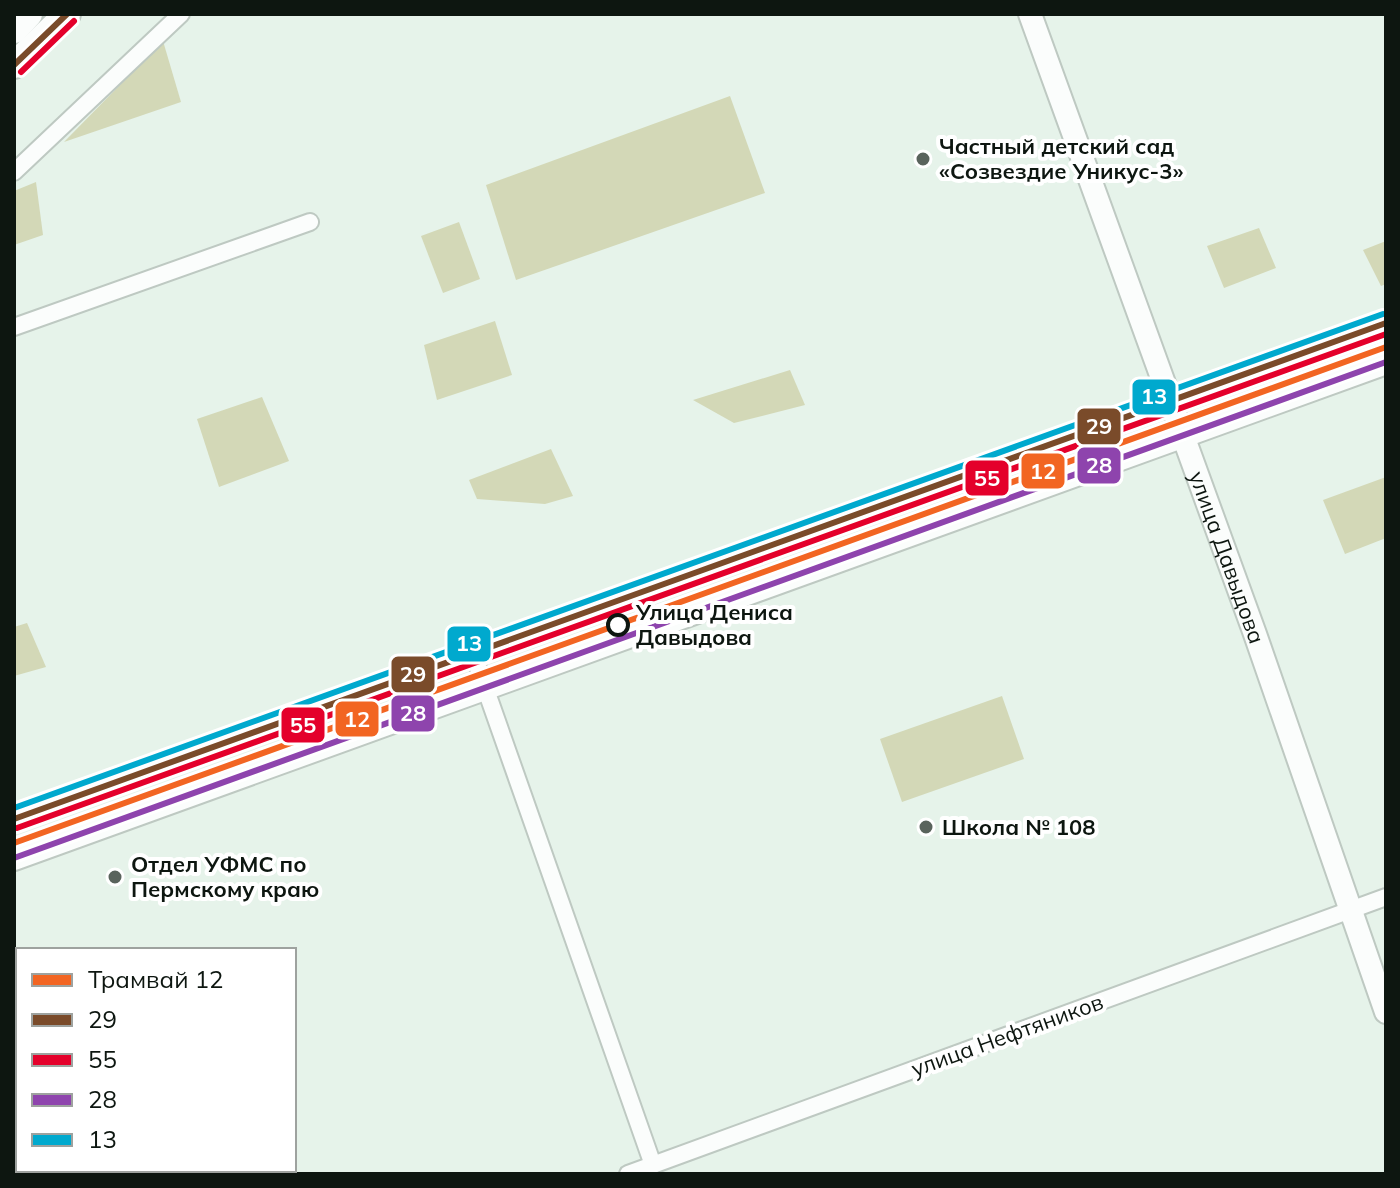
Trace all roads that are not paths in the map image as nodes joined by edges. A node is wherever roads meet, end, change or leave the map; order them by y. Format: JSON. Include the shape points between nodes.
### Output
{"nodes":[{"id":1,"x":29,"y":14,"type":"edge"},
{"id":2,"x":67,"y":14,"type":"edge"},
{"id":3,"x":181,"y":14,"type":"edge"},
{"id":4,"x":1030,"y":14,"type":"edge"},
{"id":5,"x":14,"y":30,"type":"edge"},
{"id":6,"x":14,"y":65,"type":"edge"},
{"id":7,"x":14,"y":172,"type":"edge"},
{"id":8,"x":310,"y":222,"type":"dead end"},
{"id":9,"x":1386,"y":323,"type":"edge"},
{"id":10,"x":14,"y":327,"type":"edge"},
{"id":11,"x":1386,"y":362,"type":"edge"},
{"id":12,"x":1171,"y":401,"type":"junction"},
{"id":13,"x":1183,"y":435,"type":"junction"},
{"id":14,"x":473,"y":653,"type":"junction"},
{"id":15,"x":486,"y":687,"type":"junction"},
{"id":16,"x":14,"y":819,"type":"edge"},
{"id":17,"x":14,"y":858,"type":"edge"},
{"id":18,"x":1386,"y":897,"type":"edge"},
{"id":19,"x":1350,"y":910,"type":"junction"},
{"id":20,"x":1386,"y":1012,"type":"edge"},
{"id":21,"x":653,"y":1165,"type":"junction"},
{"id":22,"x":628,"y":1174,"type":"edge"}],
"edges":[{"from":1,"to":5,"type":"main road"},
{"from":2,"to":6,"type":"main road"},
{"from":3,"to":7,"type":"street"},
{"from":4,"to":12,"type":"street","name":"улица Давыдова"},
{"from":8,"to":10,"type":"street"},
{"from":9,"to":12,"type":"main road"},
{"from":11,"to":13,"type":"main road"},
{"from":12,"to":13,"type":"street","name":"улица Давыдова"},
{"from":12,"to":14,"type":"main road"},
{"from":13,"to":15,"type":"main road"},
{"from":13,"to":19,"type":"street","name":"улица Давыдова"},
{"from":14,"to":15,"type":"street"},
{"from":14,"to":16,"type":"main road"},
{"from":15,"to":17,"type":"main road"},
{"from":15,"to":21,"type":"street"},
{"from":18,"to":19,"type":"street","name":"улица Нефтяников"},
{"from":19,"to":20,"type":"street","name":"улица Давыдова"},
{"from":19,"to":21,"type":"street","name":"улица Нефтяников"},
{"from":21,"to":22,"type":"street","name":"улица Нефтяников"}]}
